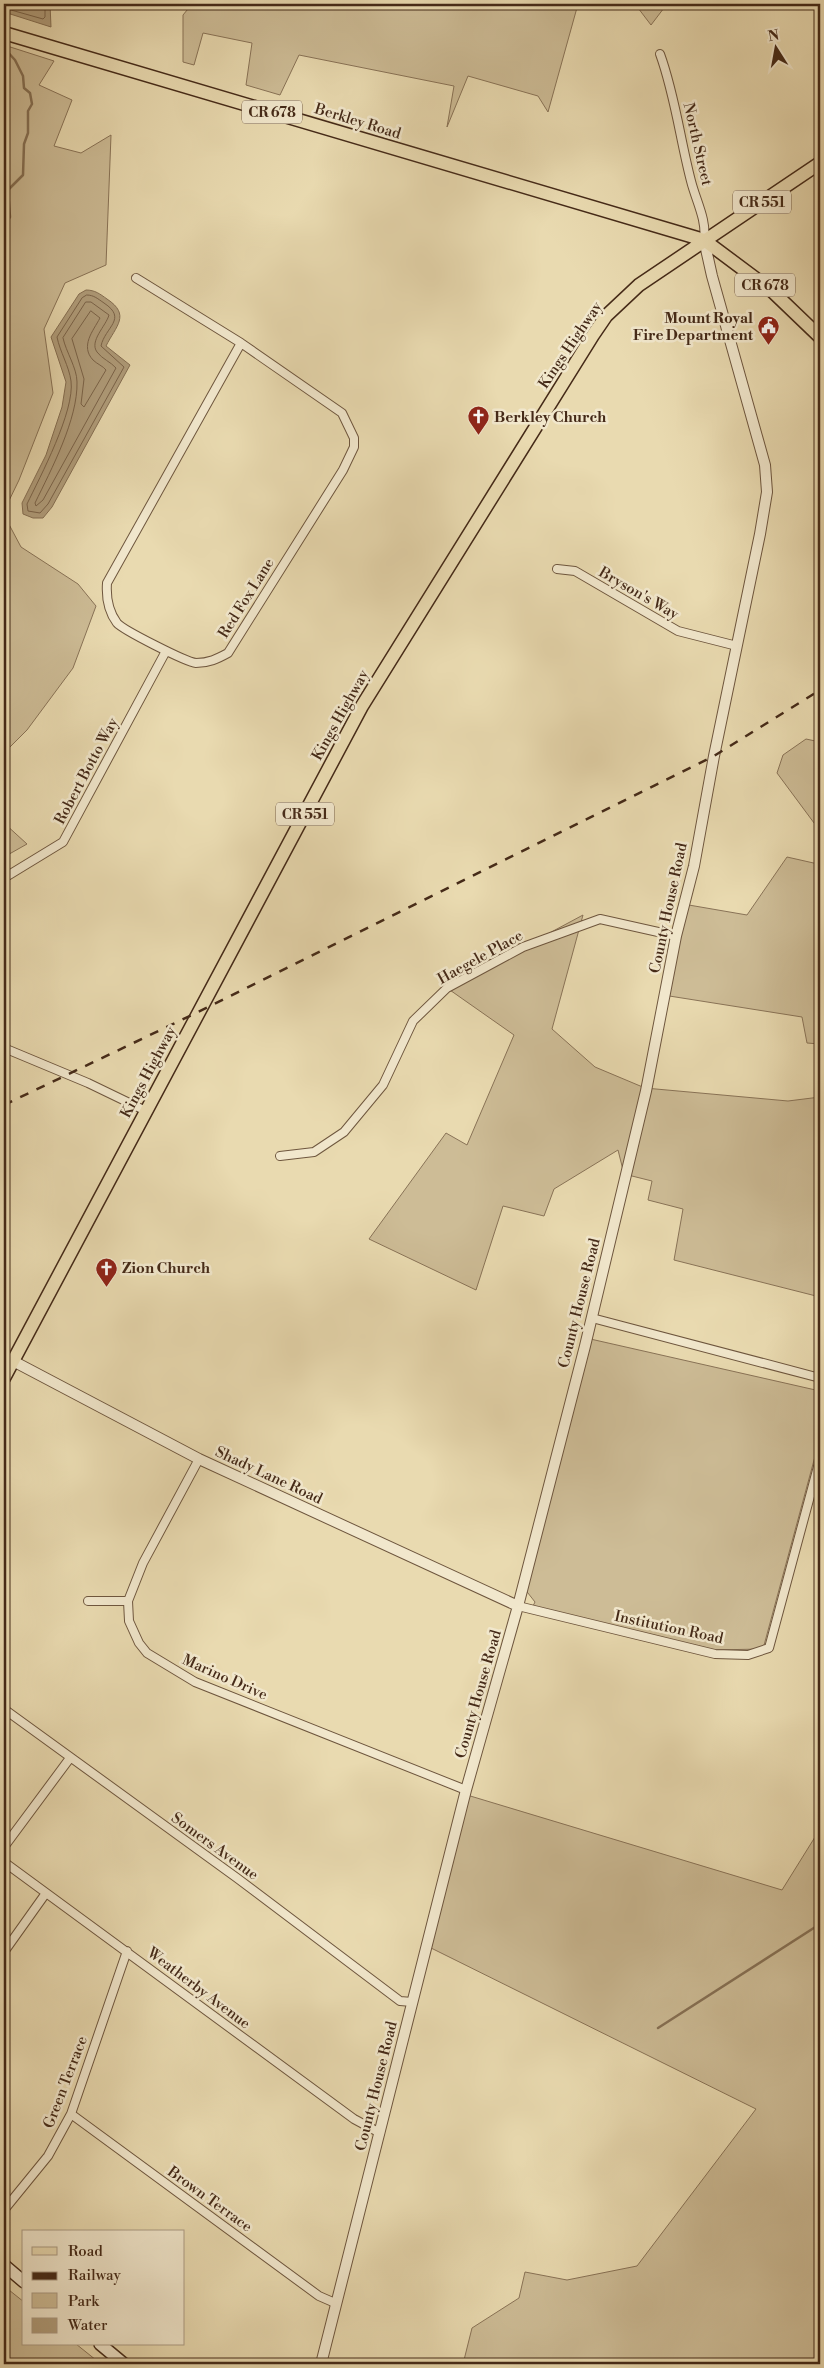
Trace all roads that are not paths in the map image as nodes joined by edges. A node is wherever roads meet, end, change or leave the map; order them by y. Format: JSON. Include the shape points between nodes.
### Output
{"nodes":[{"id":1,"x":4,"y":33,"type":"edge"},
{"id":2,"x":660,"y":54,"type":"dead end"},
{"id":3,"x":820,"y":163,"type":"edge"},
{"id":4,"x":704,"y":240,"type":"junction"},
{"id":5,"x":136,"y":278,"type":"dead end"},
{"id":6,"x":820,"y":337,"type":"edge"},
{"id":7,"x":241,"y":343,"type":"junction"},
{"id":8,"x":556,"y":569,"type":"dead end"},
{"id":9,"x":737,"y":646,"type":"junction"},
{"id":10,"x":166,"y":651,"type":"junction"},
{"id":11,"x":4,"y":878,"type":"edge"},
{"id":12,"x":676,"y":936,"type":"junction"},
{"id":13,"x":4,"y":1048,"type":"edge"},
{"id":14,"x":146,"y":1111,"type":"junction"},
{"id":15,"x":280,"y":1156,"type":"dead end"},
{"id":16,"x":592,"y":1318,"type":"junction"},
{"id":17,"x":13,"y":1361,"type":"junction"},
{"id":18,"x":4,"y":1378,"type":"edge"},
{"id":19,"x":820,"y":1378,"type":"edge"},
{"id":20,"x":199,"y":1459,"type":"junction"},
{"id":21,"x":820,"y":1459,"type":"edge"},
{"id":22,"x":88,"y":1601,"type":"dead end"},
{"id":23,"x":128,"y":1601,"type":"junction"},
{"id":24,"x":518,"y":1606,"type":"junction"},
{"id":25,"x":4,"y":1709,"type":"edge"},
{"id":26,"x":70,"y":1758,"type":"junction"},
{"id":27,"x":466,"y":1790,"type":"junction"},
{"id":28,"x":4,"y":1847,"type":"edge"},
{"id":29,"x":4,"y":1862,"type":"edge"},
{"id":30,"x":46,"y":1893,"type":"junction"},
{"id":31,"x":127,"y":1951,"type":"junction"},
{"id":32,"x":4,"y":1952,"type":"edge"},
{"id":33,"x":412,"y":2002,"type":"junction"},
{"id":34,"x":71,"y":2114,"type":"junction"},
{"id":35,"x":380,"y":2133,"type":"junction"},
{"id":36,"x":4,"y":2210,"type":"edge"},
{"id":37,"x":4,"y":2264,"type":"edge"},
{"id":38,"x":22,"y":2280,"type":"edge"},
{"id":39,"x":335,"y":2303,"type":"junction"},
{"id":40,"x":102,"y":2346,"type":"edge"},
{"id":41,"x":124,"y":2364,"type":"edge"},
{"id":42,"x":321,"y":2364,"type":"edge"}],
"edges":[{"from":1,"to":4,"type":"main road","name":"Berkley Road","number":"CR 678"},
{"from":2,"to":4,"type":"street","name":"North Street","via":[[704,222]]},
{"from":3,"to":4,"type":"main road","name":"Kings Highway","number":"CR 551"},
{"from":4,"to":6,"type":"main road","number":"CR 678","via":[[771,290]]},
{"from":4,"to":9,"type":"street","name":"County House Road","via":[[767,474],[760,534]]},
{"from":4,"to":14,"type":"main road","name":"Kings Highway","number":"CR 551","via":[[629,293],[593,335],[362,706]]},
{"from":5,"to":7,"type":"street","name":"Red Fox Lane"},
{"from":7,"to":10,"type":"street","name":"Red Fox Lane","via":[[107,583],[108,603],[118,625]]},
{"from":7,"to":10,"type":"street","name":"Red Fox Lane","via":[[342,413],[354,438],[354,447],[343,470],[228,653],[210,662],[193,663]]},
{"from":8,"to":9,"type":"street","name":"Bryson's Way","via":[[576,572],[678,631]]},
{"from":9,"to":12,"type":"street","name":"County House Road","via":[[694,866]]},
{"from":10,"to":11,"type":"street","name":"Robert Botto Way","via":[[63,842]]},
{"from":12,"to":15,"type":"street","name":"Haegele Place","via":[[600,919],[524,947],[446,988],[413,1021],[382,1085],[344,1132],[314,1152]]},
{"from":12,"to":16,"type":"street","name":"County House Road","via":[[646,1091]]},
{"from":13,"to":14,"type":"street"},
{"from":14,"to":17,"type":"main road","name":"Kings Highway","number":"CR 551"},
{"from":16,"to":19,"type":"street"},
{"from":16,"to":24,"type":"street","name":"County House Road"},
{"from":17,"to":18,"type":"main road","name":"Kings Highway","number":"CR 551"},
{"from":17,"to":20,"type":"street","name":"Shady Lane Road"},
{"from":20,"to":23,"type":"street","via":[[143,1563]]},
{"from":20,"to":24,"type":"street","name":"Shady Lane Road"},
{"from":21,"to":24,"type":"street","name":"Institution Road","via":[[769,1648],[748,1655],[715,1654]]},
{"from":22,"to":23,"type":"street"},
{"from":23,"to":27,"type":"street","name":"Marino Drive","via":[[130,1621],[147,1653],[195,1682]]},
{"from":24,"to":27,"type":"street","name":"County House Road"},
{"from":25,"to":26,"type":"street","name":"Somers Avenue"},
{"from":26,"to":28,"type":"street"},
{"from":26,"to":33,"type":"street","name":"Somers Avenue","via":[[400,2001]]},
{"from":27,"to":33,"type":"street","name":"County House Road"},
{"from":29,"to":30,"type":"street","name":"Weatherby Avenue"},
{"from":30,"to":31,"type":"street","name":"Weatherby Avenue"},
{"from":30,"to":32,"type":"street"},
{"from":31,"to":34,"type":"street","name":"Green Terrace"},
{"from":31,"to":35,"type":"street","name":"Weatherby Avenue","via":[[354,2119]]},
{"from":33,"to":35,"type":"street","name":"County House Road"},
{"from":34,"to":36,"type":"street","name":"Green Terrace","via":[[48,2156]]},
{"from":34,"to":39,"type":"street","name":"Brown Terrace","via":[[319,2296]]},
{"from":35,"to":39,"type":"street","name":"County House Road"},
{"from":37,"to":38,"type":"main road"},
{"from":39,"to":42,"type":"street","name":"County House Road"},
{"from":40,"to":41,"type":"main road"}]}
